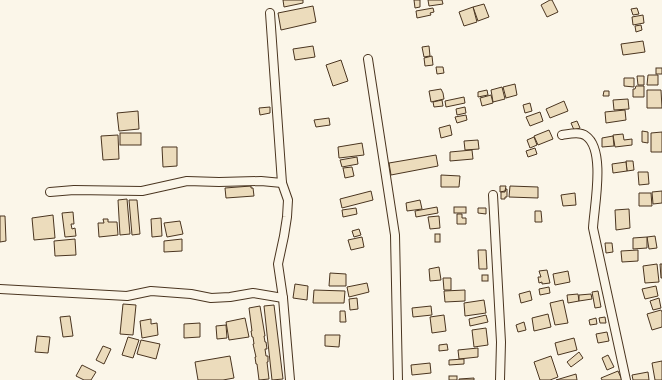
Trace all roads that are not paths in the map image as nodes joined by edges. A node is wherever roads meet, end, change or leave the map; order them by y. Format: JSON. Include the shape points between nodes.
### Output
{"nodes":[{"id":1,"x":270,"y":13,"type":"dead end"},
{"id":2,"x":368,"y":59,"type":"dead end"},
{"id":3,"x":562,"y":135,"type":"dead end"},
{"id":4,"x":282,"y":183,"type":"junction"},
{"id":5,"x":50,"y":192,"type":"dead end"},
{"id":6,"x":493,"y":195,"type":"dead end"},
{"id":7,"x":0,"y":289,"type":"edge"},
{"id":8,"x":283,"y":298,"type":"junction"},
{"id":9,"x":290,"y":380,"type":"edge"},
{"id":10,"x":398,"y":380,"type":"edge"},
{"id":11,"x":500,"y":380,"type":"edge"},
{"id":12,"x":626,"y":380,"type":"edge"}],
"edges":[{"from":1,"to":4,"type":"street"},
{"from":2,"to":10,"type":"street","via":[[395,235]]},
{"from":3,"to":12,"type":"street","via":[[586,135],[595,148],[597,194],[593,228]]},
{"from":4,"to":5,"type":"street","via":[[187,181],[142,191]]},
{"from":4,"to":8,"type":"street","via":[[288,200],[278,264]]},
{"from":6,"to":11,"type":"street","via":[[501,342]]},
{"from":7,"to":8,"type":"street","via":[[127,296],[150,291],[211,298],[253,293]]},
{"from":8,"to":9,"type":"street"}]}
